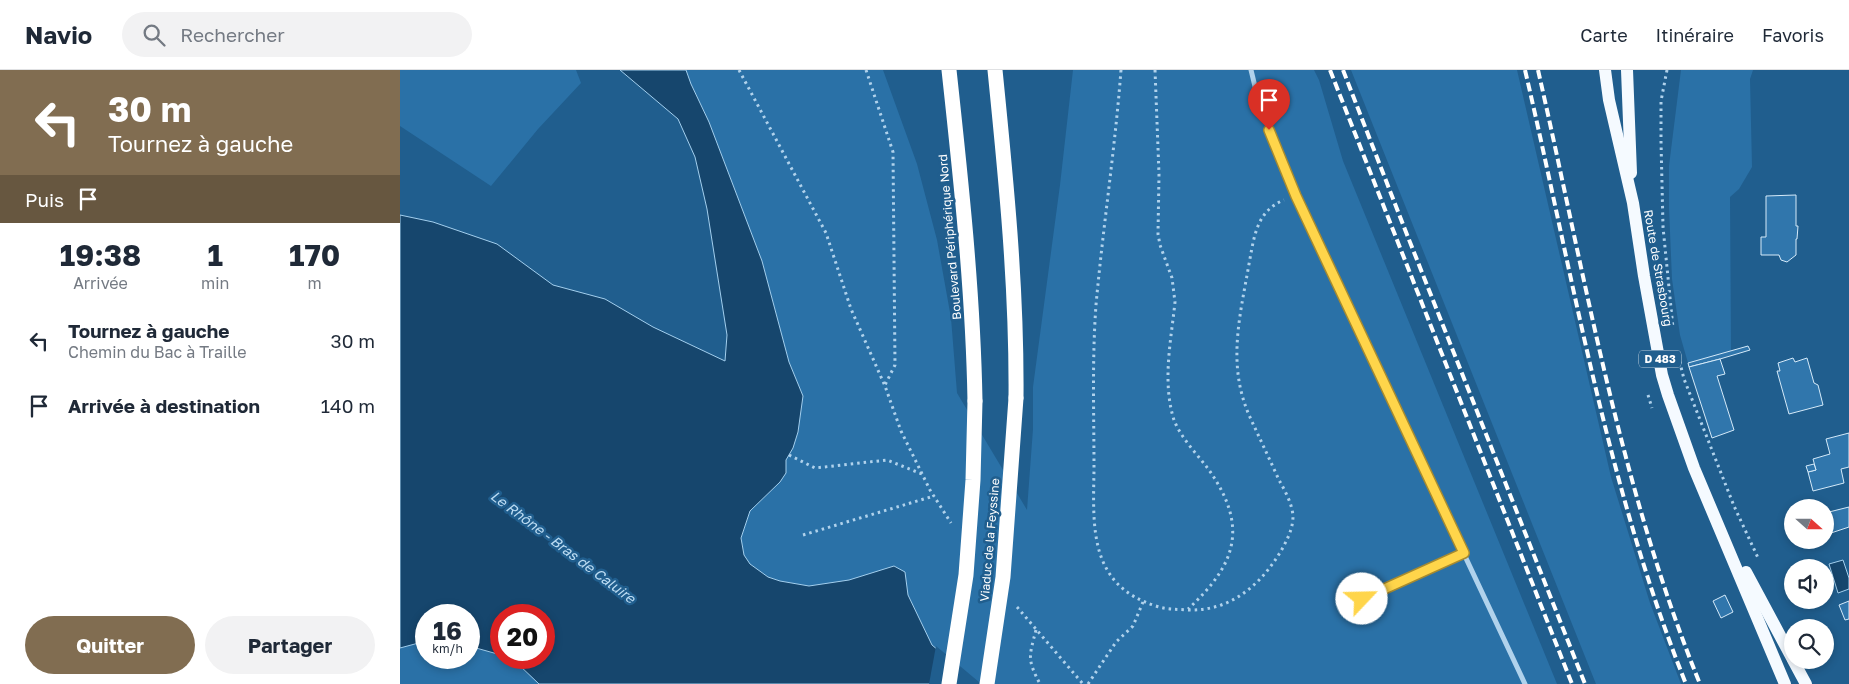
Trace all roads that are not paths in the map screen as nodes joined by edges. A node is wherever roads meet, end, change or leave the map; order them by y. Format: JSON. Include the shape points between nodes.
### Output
{"nodes":[{"id":1,"x":949,"y":70,"type":"edge"},
{"id":2,"x":996,"y":70,"type":"edge"},
{"id":3,"x":1251,"y":70,"type":"edge"},
{"id":4,"x":1605,"y":70,"type":"edge"},
{"id":5,"x":1627,"y":70,"type":"edge"},
{"id":6,"x":1632,"y":203,"type":"junction"},
{"id":7,"x":975,"y":401,"type":"joint"},
{"id":8,"x":1712,"y":508,"type":"junction"},
{"id":9,"x":1464,"y":553,"type":"junction"},
{"id":10,"x":1370,"y":614,"type":"dead end"},
{"id":11,"x":1784,"y":642,"type":"edge"},
{"id":12,"x":1798,"y":669,"type":"edge"},
{"id":13,"x":949,"y":684,"type":"edge"},
{"id":14,"x":987,"y":684,"type":"edge"},
{"id":15,"x":1525,"y":684,"type":"edge"},
{"id":16,"x":1785,"y":684,"type":"edge"},
{"id":17,"x":1806,"y":684,"type":"edge"}],
"edges":[{"from":1,"to":7,"type":"highway","name":"Boulevard Périphérique Nord","via":[[970,283]]},
{"from":2,"to":14,"type":"highway","name":"Viaduc de la Feyssine","bridge":true,"via":[[1013,268],[1016,398],[1003,578]]},
{"from":3,"to":9,"type":"street","via":[[1259,103],[1296,196]]},
{"from":4,"to":6,"type":"main road","name":"Route de Strasbourg"},
{"from":5,"to":6,"type":"main road","name":"Route de Strasbourg","number":"D 483"},
{"from":6,"to":8,"type":"main road","name":"Route de Strasbourg","number":"D 483","via":[[1662,374],[1679,428]]},
{"from":7,"to":13,"type":"highway","name":"Viaduc de la Feyssine","bridge":true,"via":[[966,566]]},
{"from":8,"to":11,"type":"main road","name":"Route de Strasbourg","number":"D 483"},
{"from":8,"to":16,"type":"main road","name":"Route de Strasbourg","number":"D 483"},
{"from":9,"to":10,"type":"lane","via":[[1362,599]]},
{"from":9,"to":15,"type":"street"},
{"from":12,"to":17,"type":"main road","name":"Route de Strasbourg","number":"D 483"}]}
